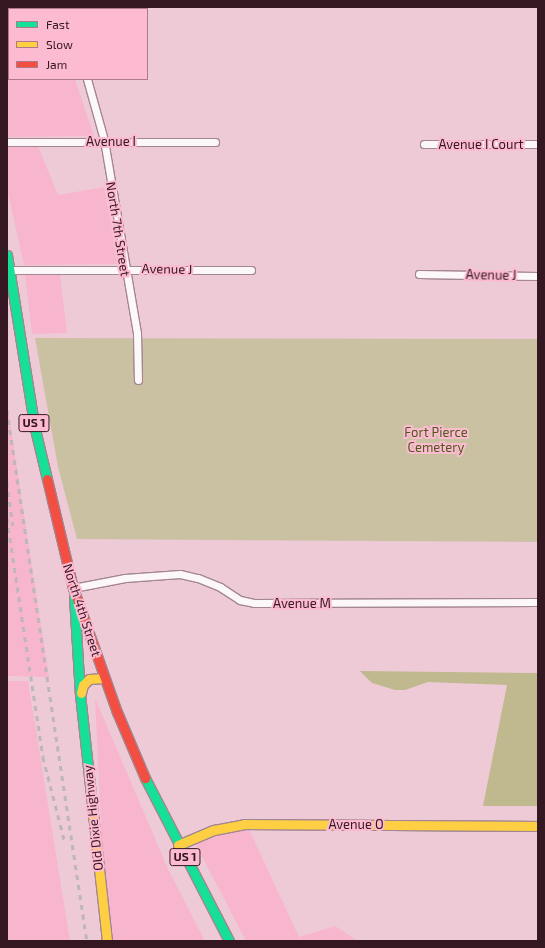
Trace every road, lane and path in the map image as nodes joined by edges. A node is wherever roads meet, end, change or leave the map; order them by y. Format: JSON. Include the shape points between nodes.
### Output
{"nodes":[{"id":1,"x":87,"y":80,"type":"edge"},
{"id":2,"x":104,"y":140,"type":"junction"},
{"id":3,"x":7,"y":142,"type":"edge"},
{"id":4,"x":215,"y":142,"type":"dead end"},
{"id":5,"x":424,"y":144,"type":"dead end"},
{"id":6,"x":538,"y":144,"type":"edge"},
{"id":7,"x":7,"y":255,"type":"edge"},
{"id":8,"x":124,"y":268,"type":"junction"},
{"id":9,"x":10,"y":270,"type":"junction"},
{"id":10,"x":252,"y":270,"type":"dead end"},
{"id":11,"x":419,"y":274,"type":"dead end"},
{"id":12,"x":538,"y":276,"type":"edge"},
{"id":13,"x":138,"y":380,"type":"dead end"},
{"id":14,"x":73,"y":588,"type":"junction"},
{"id":15,"x":538,"y":602,"type":"edge"},
{"id":16,"x":104,"y":678,"type":"junction"},
{"id":17,"x":80,"y":694,"type":"junction"},
{"id":18,"x":538,"y":826,"type":"edge"},
{"id":19,"x":178,"y":845,"type":"junction"},
{"id":20,"x":107,"y":941,"type":"edge"},
{"id":21,"x":229,"y":941,"type":"edge"}],
"edges":[{"from":1,"to":2,"type":"street","name":"North 7th Street"},
{"from":2,"to":3,"type":"street","name":"Avenue I"},
{"from":2,"to":4,"type":"street","name":"Avenue I"},
{"from":2,"to":8,"type":"street","name":"North 7th Street"},
{"from":5,"to":6,"type":"street","name":"Avenue I Court"},
{"from":7,"to":9,"type":"street","name":"North 4th Street","number":"US 1"},
{"from":8,"to":9,"type":"street","name":"Avenue J"},
{"from":8,"to":10,"type":"street","name":"Avenue J"},
{"from":8,"to":13,"type":"street","name":"North 7th Street","via":[[137,333]]},
{"from":9,"to":14,"type":"street","name":"North 4th Street","number":"US 1","via":[[35,429]]},
{"from":11,"to":12,"type":"street","name":"Avenue J"},
{"from":14,"to":15,"type":"street","name":"Avenue M","via":[[125,578],[180,574],[198,578],[220,587],[240,600],[254,603]]},
{"from":14,"to":16,"type":"street","name":"North 4th Street","number":"US 1"},
{"from":14,"to":17,"type":"street","name":"Old Dixie Highway"},
{"from":16,"to":17,"type":"street","via":[[85,682]]},
{"from":16,"to":19,"type":"street","name":"North 4th Street","number":"US 1","via":[[146,782]]},
{"from":17,"to":20,"type":"street","name":"Old Dixie Highway"},
{"from":18,"to":19,"type":"street","name":"Avenue O","via":[[244,824],[214,830]]},
{"from":19,"to":21,"type":"street","name":"North 4th Street","number":"US 1"}]}
